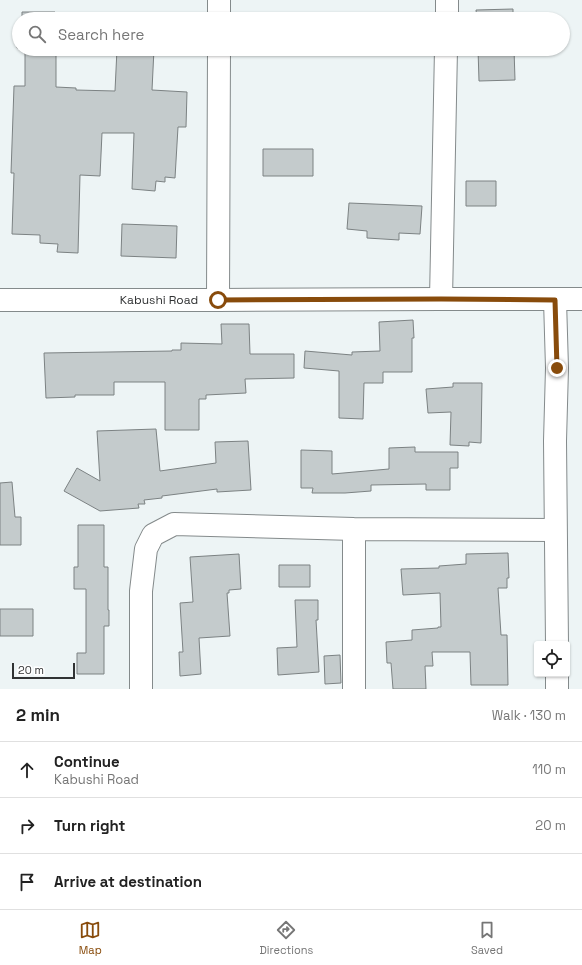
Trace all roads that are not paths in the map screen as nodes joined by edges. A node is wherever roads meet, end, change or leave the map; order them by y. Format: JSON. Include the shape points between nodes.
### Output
{"nodes":[{"id":1,"x":219,"y":0,"type":"edge"},
{"id":2,"x":447,"y":0,"type":"edge"},
{"id":3,"x":219,"y":12,"type":"edge"},
{"id":4,"x":447,"y":12,"type":"edge"},
{"id":5,"x":219,"y":56,"type":"edge"},
{"id":6,"x":446,"y":56,"type":"edge"},
{"id":7,"x":441,"y":299,"type":"junction"},
{"id":8,"x":582,"y":299,"type":"edge"},
{"id":9,"x":0,"y":300,"type":"edge"},
{"id":10,"x":218,"y":300,"type":"junction"},
{"id":11,"x":555,"y":300,"type":"junction"},
{"id":12,"x":354,"y":530,"type":"junction"},
{"id":13,"x":555,"y":530,"type":"junction"},
{"id":14,"x":557,"y":641,"type":"edge"},
{"id":15,"x":557,"y":677,"type":"edge"},
{"id":16,"x":141,"y":689,"type":"edge"},
{"id":17,"x":354,"y":689,"type":"edge"},
{"id":18,"x":557,"y":689,"type":"edge"}],
"edges":[{"from":1,"to":3,"type":"street"},
{"from":2,"to":4,"type":"street"},
{"from":5,"to":10,"type":"street"},
{"from":6,"to":7,"type":"street"},
{"from":7,"to":10,"type":"street","name":"Kabushi Road"},
{"from":7,"to":11,"type":"street","name":"Kabushi Road"},
{"from":8,"to":11,"type":"street","name":"Kabushi Road"},
{"from":9,"to":10,"type":"street","name":"Kabushi Road"},
{"from":11,"to":13,"type":"street"},
{"from":12,"to":13,"type":"street"},
{"from":12,"to":16,"type":"street","via":[[174,524],[153,535],[146,549],[141,591]]},
{"from":12,"to":17,"type":"street"},
{"from":13,"to":14,"type":"street"},
{"from":15,"to":18,"type":"street"}]}
